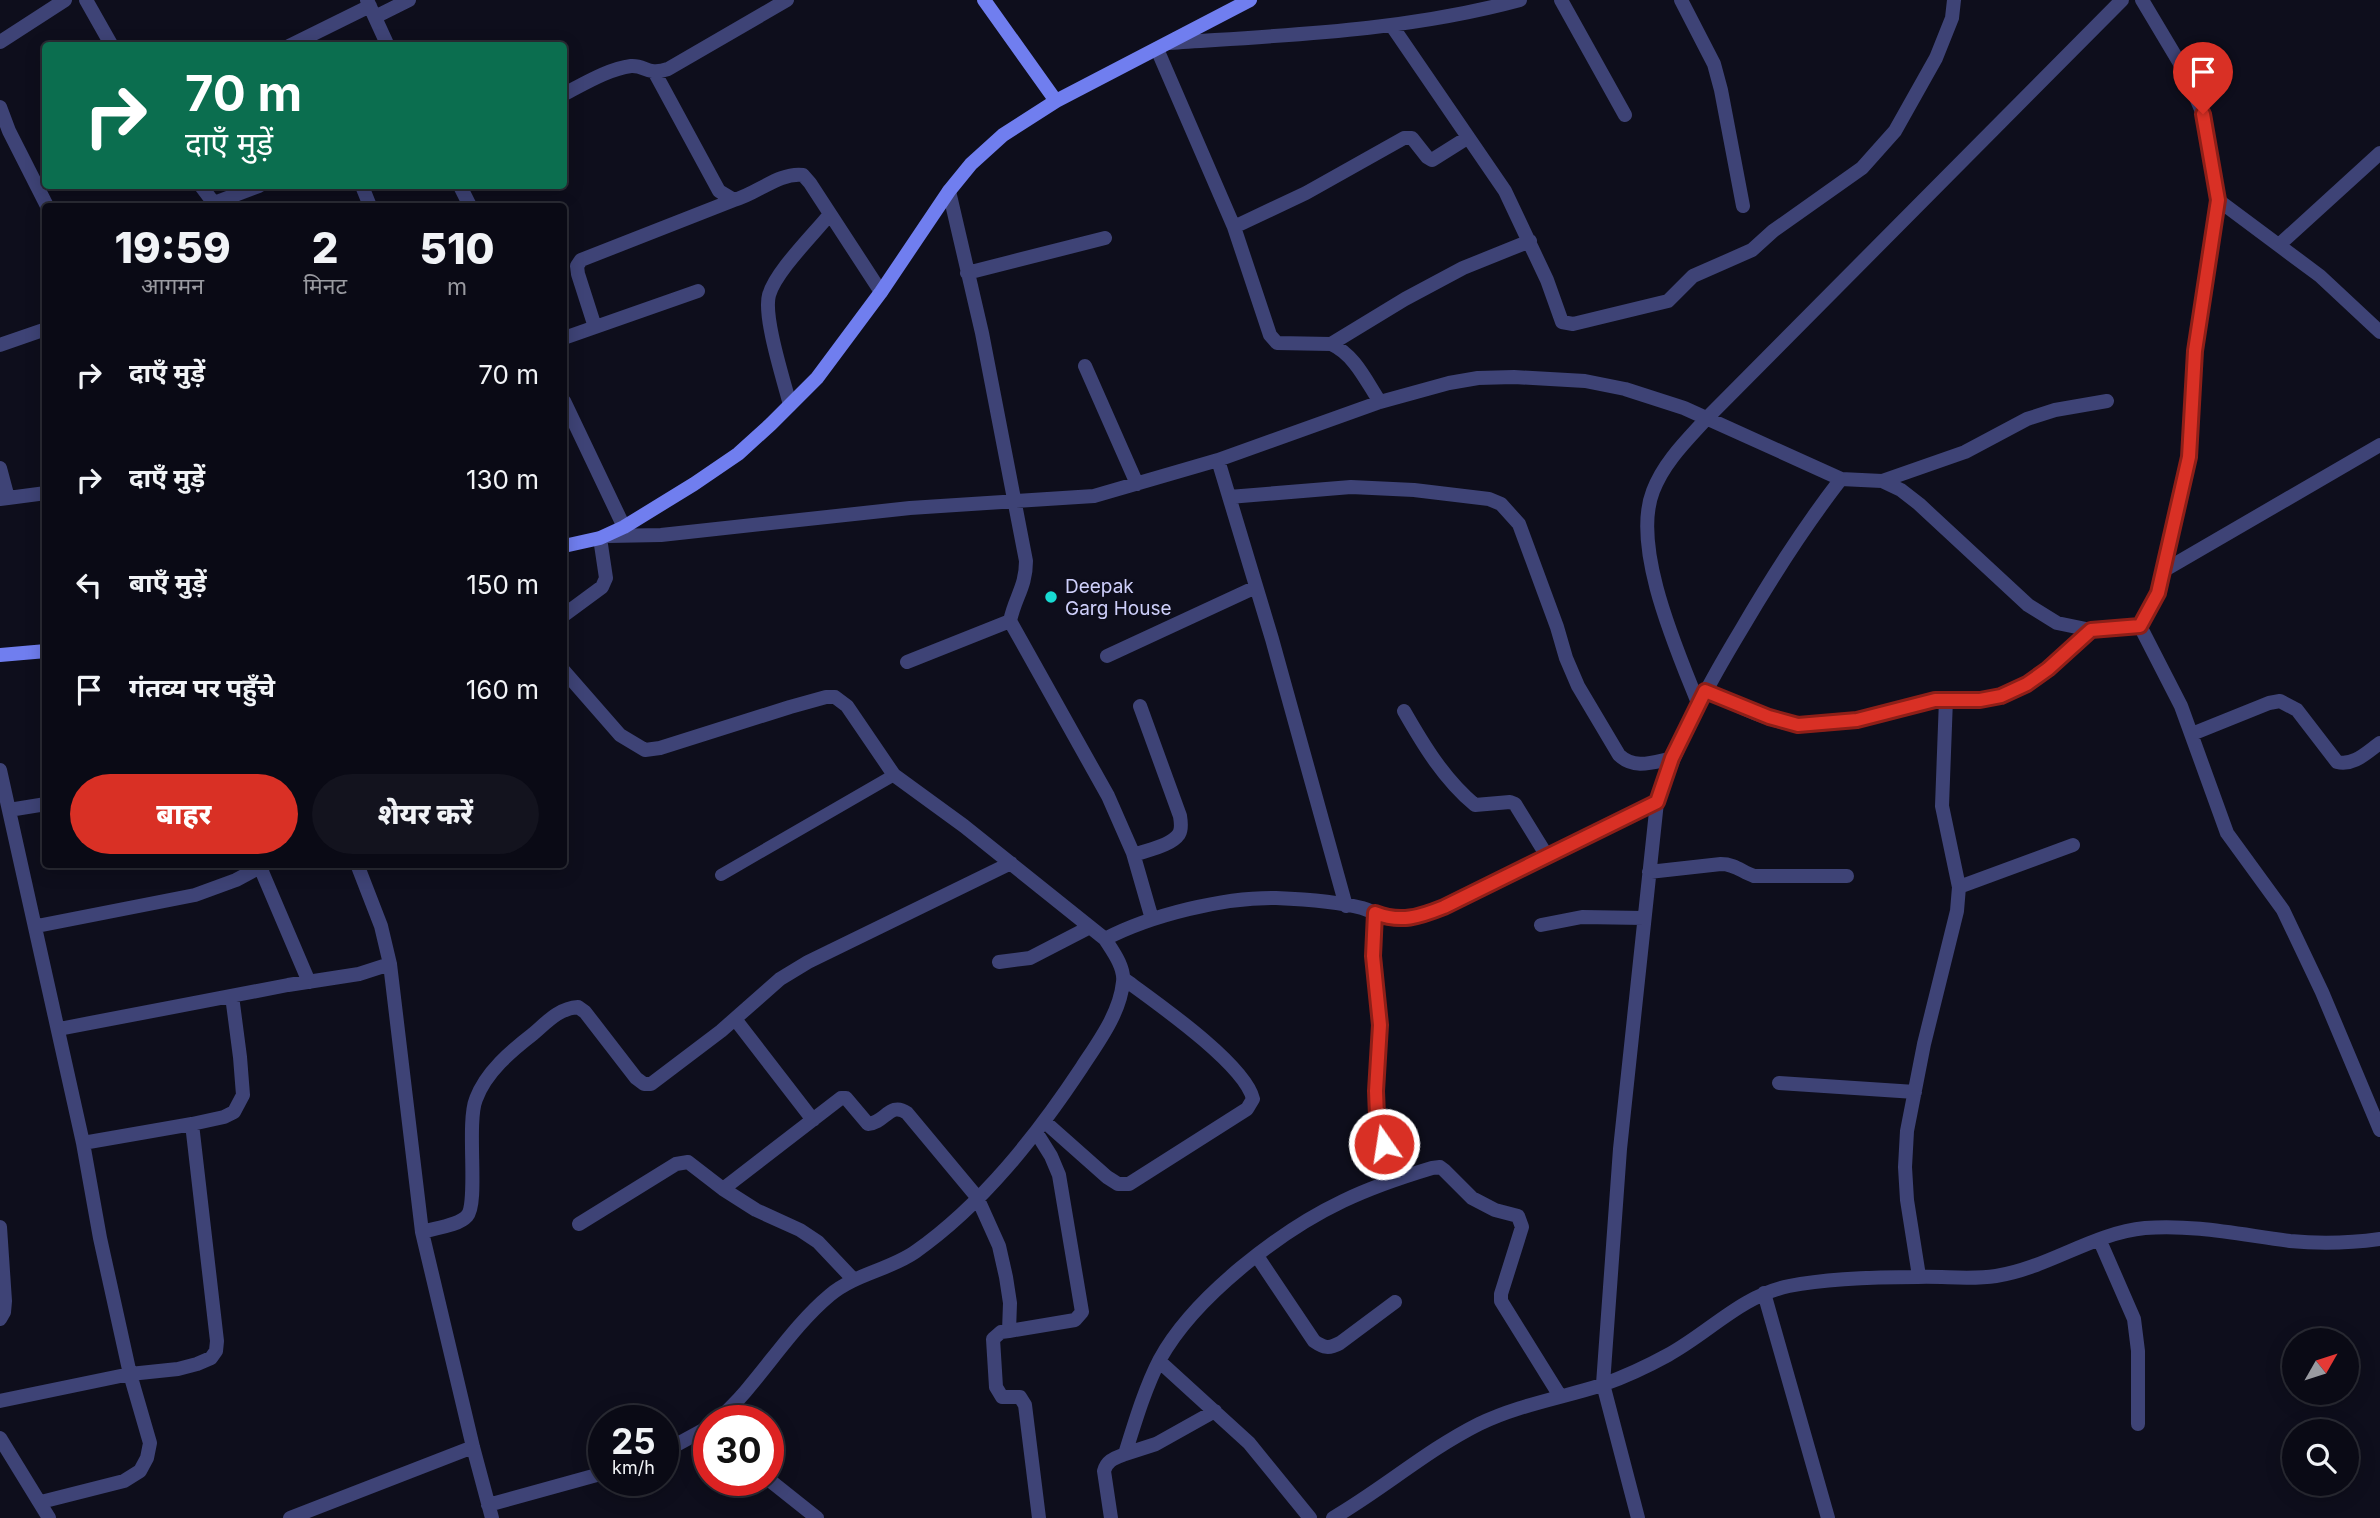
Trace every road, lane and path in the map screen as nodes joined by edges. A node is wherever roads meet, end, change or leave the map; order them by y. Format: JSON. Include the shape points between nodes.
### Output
{"nodes":[{"id":1,"x":65,"y":0,"type":"edge"},
{"id":2,"x":86,"y":0,"type":"edge"},
{"id":3,"x":409,"y":0,"type":"edge"},
{"id":4,"x":787,"y":0,"type":"edge"},
{"id":5,"x":984,"y":0,"type":"edge"},
{"id":6,"x":1250,"y":0,"type":"edge"},
{"id":7,"x":1520,"y":0,"type":"edge"},
{"id":8,"x":1562,"y":0,"type":"edge"},
{"id":9,"x":1681,"y":0,"type":"edge"},
{"id":10,"x":1954,"y":0,"type":"edge"},
{"id":11,"x":2122,"y":0,"type":"edge"},
{"id":12,"x":2142,"y":0,"type":"edge"},
{"id":13,"x":370,"y":8,"type":"edge"},
{"id":14,"x":1392,"y":26,"type":"junction"},
{"id":15,"x":110,"y":42,"type":"edge"},
{"id":16,"x":298,"y":42,"type":"edge"},
{"id":17,"x":386,"y":42,"type":"edge"},
{"id":18,"x":0,"y":43,"type":"edge"},
{"id":19,"x":1163,"y":46,"type":"junction"},
{"id":20,"x":655,"y":74,"type":"junction"},
{"id":21,"x":567,"y":93,"type":"edge"},
{"id":22,"x":1056,"y":101,"type":"junction"},
{"id":23,"x":0,"y":107,"type":"edge"},
{"id":24,"x":1625,"y":115,"type":"dead end"},
{"id":25,"x":5,"y":136,"type":"edge"},
{"id":26,"x":1467,"y":138,"type":"junction"},
{"id":27,"x":2380,"y":153,"type":"edge"},
{"id":28,"x":252,"y":189,"type":"edge"},
{"id":29,"x":949,"y":191,"type":"junction"},
{"id":30,"x":734,"y":200,"type":"junction"},
{"id":31,"x":2218,"y":200,"type":"junction"},
{"id":32,"x":45,"y":203,"type":"edge"},
{"id":33,"x":220,"y":203,"type":"edge"},
{"id":34,"x":1743,"y":205,"type":"dead end"},
{"id":35,"x":830,"y":214,"type":"junction"},
{"id":36,"x":1234,"y":227,"type":"junction"},
{"id":37,"x":1105,"y":238,"type":"dead end"},
{"id":38,"x":1530,"y":241,"type":"junction"},
{"id":39,"x":2279,"y":246,"type":"junction"},
{"id":40,"x":967,"y":273,"type":"junction"},
{"id":41,"x":698,"y":291,"type":"dead end"},
{"id":42,"x":881,"y":292,"type":"junction"},
{"id":43,"x":595,"y":327,"type":"junction"},
{"id":44,"x":42,"y":330,"type":"edge"},
{"id":45,"x":2380,"y":332,"type":"edge"},
{"id":46,"x":567,"y":337,"type":"edge"},
{"id":47,"x":1331,"y":344,"type":"junction"},
{"id":48,"x":0,"y":345,"type":"edge"},
{"id":49,"x":1085,"y":366,"type":"dead end"},
{"id":50,"x":2107,"y":401,"type":"dead end"},
{"id":51,"x":1380,"y":402,"type":"junction"},
{"id":52,"x":790,"y":405,"type":"junction"},
{"id":53,"x":567,"y":407,"type":"edge"},
{"id":54,"x":1707,"y":418,"type":"junction"},
{"id":55,"x":2380,"y":445,"type":"edge"},
{"id":56,"x":1218,"y":460,"type":"junction"},
{"id":57,"x":0,"y":468,"type":"edge"},
{"id":58,"x":1840,"y":479,"type":"junction"},
{"id":59,"x":1882,"y":481,"type":"junction"},
{"id":60,"x":1137,"y":484,"type":"junction"},
{"id":61,"x":42,"y":494,"type":"edge"},
{"id":62,"x":1229,"y":498,"type":"junction"},
{"id":63,"x":4,"y":499,"type":"edge"},
{"id":64,"x":1016,"y":502,"type":"junction"},
{"id":65,"x":624,"y":527,"type":"junction"},
{"id":66,"x":604,"y":537,"type":"junction"},
{"id":67,"x":567,"y":545,"type":"edge"},
{"id":68,"x":2163,"y":571,"type":"junction"},
{"id":69,"x":1256,"y":586,"type":"junction"},
{"id":70,"x":567,"y":613,"type":"edge"},
{"id":71,"x":1010,"y":621,"type":"junction"},
{"id":72,"x":2140,"y":626,"type":"junction"},
{"id":73,"x":2091,"y":630,"type":"junction"},
{"id":74,"x":42,"y":651,"type":"edge"},
{"id":75,"x":0,"y":655,"type":"edge"},
{"id":76,"x":1107,"y":656,"type":"dead end"},
{"id":77,"x":908,"y":662,"type":"dead end"},
{"id":78,"x":567,"y":674,"type":"edge"},
{"id":79,"x":1701,"y":697,"type":"junction"},
{"id":80,"x":1945,"y":699,"type":"junction"},
{"id":81,"x":1140,"y":706,"type":"dead end"},
{"id":82,"x":1404,"y":711,"type":"dead end"},
{"id":83,"x":2192,"y":734,"type":"junction"},
{"id":84,"x":2380,"y":743,"type":"edge"},
{"id":85,"x":1672,"y":758,"type":"junction"},
{"id":86,"x":0,"y":770,"type":"edge"},
{"id":87,"x":894,"y":775,"type":"junction"},
{"id":88,"x":1657,"y":802,"type":"junction"},
{"id":89,"x":42,"y":805,"type":"edge"},
{"id":90,"x":9,"y":810,"type":"junction"},
{"id":91,"x":2073,"y":845,"type":"dead end"},
{"id":92,"x":1134,"y":855,"type":"junction"},
{"id":93,"x":1547,"y":856,"type":"junction"},
{"id":94,"x":1011,"y":863,"type":"junction"},
{"id":95,"x":259,"y":868,"type":"edge"},
{"id":96,"x":264,"y":868,"type":"edge"},
{"id":97,"x":359,"y":868,"type":"edge"},
{"id":98,"x":1649,"y":872,"type":"junction"},
{"id":99,"x":721,"y":875,"type":"dead end"},
{"id":100,"x":1847,"y":876,"type":"dead end"},
{"id":101,"x":1959,"y":887,"type":"junction"},
{"id":102,"x":1346,"y":906,"type":"junction"},
{"id":103,"x":1375,"y":913,"type":"junction"},
{"id":104,"x":1644,"y":918,"type":"junction"},
{"id":105,"x":1152,"y":919,"type":"junction"},
{"id":106,"x":1541,"y":925,"type":"dead end"},
{"id":107,"x":37,"y":926,"type":"junction"},
{"id":108,"x":1090,"y":926,"type":"junction"},
{"id":109,"x":1105,"y":939,"type":"junction"},
{"id":110,"x":999,"y":962,"type":"dead end"},
{"id":111,"x":390,"y":964,"type":"junction"},
{"id":112,"x":1124,"y":979,"type":"junction"},
{"id":113,"x":309,"y":982,"type":"junction"},
{"id":114,"x":232,"y":996,"type":"junction"},
{"id":115,"x":735,"y":1019,"type":"junction"},
{"id":116,"x":59,"y":1029,"type":"junction"},
{"id":117,"x":1779,"y":1083,"type":"dead end"},
{"id":118,"x":1915,"y":1092,"type":"junction"},
{"id":119,"x":813,"y":1120,"type":"junction"},
{"id":120,"x":192,"y":1124,"type":"junction"},
{"id":121,"x":1041,"y":1127,"type":"junction"},
{"id":122,"x":2380,"y":1130,"type":"edge"},
{"id":123,"x":83,"y":1143,"type":"junction"},
{"id":124,"x":1398,"y":1178,"type":"junction"},
{"id":125,"x":723,"y":1189,"type":"junction"},
{"id":126,"x":977,"y":1197,"type":"junction"},
{"id":127,"x":579,"y":1224,"type":"dead end"},
{"id":128,"x":0,"y":1227,"type":"edge"},
{"id":129,"x":422,"y":1232,"type":"junction"},
{"id":130,"x":2380,"y":1239,"type":"edge"},
{"id":131,"x":2100,"y":1241,"type":"junction"},
{"id":132,"x":1257,"y":1256,"type":"junction"},
{"id":133,"x":1919,"y":1276,"type":"junction"},
{"id":134,"x":853,"y":1279,"type":"junction"},
{"id":135,"x":1764,"y":1293,"type":"junction"},
{"id":136,"x":1395,"y":1302,"type":"dead end"},
{"id":137,"x":0,"y":1318,"type":"edge"},
{"id":138,"x":1009,"y":1331,"type":"junction"},
{"id":139,"x":1159,"y":1361,"type":"junction"},
{"id":140,"x":130,"y":1374,"type":"junction"},
{"id":141,"x":1603,"y":1384,"type":"junction"},
{"id":142,"x":1560,"y":1396,"type":"junction"},
{"id":143,"x":0,"y":1401,"type":"edge"},
{"id":144,"x":732,"y":1405,"type":"edge"},
{"id":145,"x":1215,"y":1411,"type":"junction"},
{"id":146,"x":2138,"y":1424,"type":"dead end"},
{"id":147,"x":0,"y":1438,"type":"edge"},
{"id":148,"x":472,"y":1447,"type":"junction"},
{"id":149,"x":1125,"y":1454,"type":"junction"},
{"id":150,"x":588,"y":1478,"type":"edge"},
{"id":151,"x":784,"y":1492,"type":"edge"},
{"id":152,"x":41,"y":1502,"type":"junction"},
{"id":153,"x":490,"y":1511,"type":"edge"},
{"id":154,"x":49,"y":1518,"type":"edge"},
{"id":155,"x":290,"y":1518,"type":"edge"},
{"id":156,"x":817,"y":1518,"type":"edge"},
{"id":157,"x":1039,"y":1518,"type":"edge"},
{"id":158,"x":1111,"y":1518,"type":"edge"},
{"id":159,"x":1310,"y":1518,"type":"edge"},
{"id":160,"x":1333,"y":1518,"type":"edge"},
{"id":161,"x":1637,"y":1518,"type":"edge"},
{"id":162,"x":1828,"y":1518,"type":"edge"}],
"edges":[{"from":1,"to":18,"type":"street"},
{"from":2,"to":15,"type":"street"},
{"from":3,"to":13,"type":"street"},
{"from":4,"to":20,"type":"street"},
{"from":5,"to":22,"type":"main road"},
{"from":6,"to":19,"type":"main road"},
{"from":7,"to":14,"type":"street","via":[[1469,14]]},
{"from":8,"to":24,"type":"street"},
{"from":9,"to":34,"type":"street","via":[[1714,64]]},
{"from":10,"to":38,"type":"street","via":[[1937,58],[1895,131],[1862,168],[1752,250],[1693,276],[1668,301],[1562,322]]},
{"from":11,"to":54,"type":"street"},
{"from":12,"to":31,"type":"street","via":[[2185,72],[2203,114]]},
{"from":13,"to":16,"type":"street"},
{"from":13,"to":17,"type":"street"},
{"from":14,"to":19,"type":"street"},
{"from":14,"to":26,"type":"street"},
{"from":19,"to":22,"type":"main road"},
{"from":19,"to":36,"type":"street"},
{"from":20,"to":21,"type":"street","via":[[635,66],[621,68]]},
{"from":20,"to":30,"type":"street","via":[[719,191]]},
{"from":22,"to":29,"type":"main road","via":[[1003,135]]},
{"from":23,"to":25,"type":"street"},
{"from":25,"to":32,"type":"street"},
{"from":26,"to":36,"type":"street","via":[[1432,160],[1412,138],[1404,138]]},
{"from":26,"to":38,"type":"street","via":[[1505,191]]},
{"from":27,"to":39,"type":"street"},
{"from":28,"to":33,"type":"street"},
{"from":29,"to":40,"type":"street"},
{"from":29,"to":42,"type":"main road"},
{"from":30,"to":35,"type":"street","via":[[795,174],[810,183]]},
{"from":30,"to":43,"type":"street","via":[[581,260],[578,274]]},
{"from":31,"to":39,"type":"street"},
{"from":31,"to":68,"type":"street","via":[[2195,351],[2189,457]]},
{"from":35,"to":42,"type":"street"},
{"from":35,"to":52,"type":"street","via":[[777,279],[767,303]]},
{"from":36,"to":47,"type":"street","via":[[1270,335],[1277,342]]},
{"from":37,"to":40,"type":"street"},
{"from":38,"to":47,"type":"street","via":[[1463,268]]},
{"from":39,"to":45,"type":"street","via":[[2320,276]]},
{"from":40,"to":64,"type":"street"},
{"from":41,"to":43,"type":"street"},
{"from":42,"to":52,"type":"main road","via":[[817,378]]},
{"from":43,"to":46,"type":"street"},
{"from":44,"to":48,"type":"street"},
{"from":47,"to":51,"type":"street","via":[[1349,355]]},
{"from":49,"to":60,"type":"street"},
{"from":50,"to":59,"type":"street","via":[[2027,419],[1965,452]]},
{"from":51,"to":54,"type":"street","via":[[1449,383],[1514,377],[1585,381],[1625,389]]},
{"from":51,"to":56,"type":"street"},
{"from":52,"to":65,"type":"main road","via":[[737,454]]},
{"from":53,"to":65,"type":"street"},
{"from":54,"to":58,"type":"street"},
{"from":54,"to":79,"type":"street","via":[[1666,465],[1652,493],[1647,520],[1662,610]]},
{"from":55,"to":68,"type":"street"},
{"from":56,"to":60,"type":"street"},
{"from":56,"to":62,"type":"street"},
{"from":57,"to":63,"type":"street"},
{"from":58,"to":59,"type":"street"},
{"from":58,"to":79,"type":"street","via":[[1785,555]]},
{"from":59,"to":73,"type":"street","via":[[1919,504],[2028,605],[2057,623]]},
{"from":60,"to":64,"type":"street","via":[[1094,496]]},
{"from":61,"to":63,"type":"street"},
{"from":62,"to":69,"type":"street"},
{"from":62,"to":85,"type":"street","via":[[1351,487],[1414,490],[1501,504],[1519,524],[1578,686],[1619,755],[1628,763],[1640,764]]},
{"from":64,"to":66,"type":"street"},
{"from":64,"to":71,"type":"street","via":[[1026,578]]},
{"from":65,"to":66,"type":"main road"},
{"from":66,"to":67,"type":"main road"},
{"from":66,"to":70,"type":"street","via":[[606,578],[602,587]]},
{"from":68,"to":72,"type":"street","via":[[2158,593]]},
{"from":69,"to":76,"type":"street"},
{"from":69,"to":102,"type":"street"},
{"from":71,"to":77,"type":"street"},
{"from":71,"to":92,"type":"street","via":[[1108,796]]},
{"from":72,"to":73,"type":"street"},
{"from":72,"to":83,"type":"street"},
{"from":73,"to":80,"type":"street","via":[[2027,684],[1980,700]]},
{"from":74,"to":75,"type":"main road"},
{"from":78,"to":87,"type":"street","via":[[620,735],[645,750],[835,696],[847,706]]},
{"from":79,"to":80,"type":"street","via":[[1798,725],[1857,720]]},
{"from":79,"to":85,"type":"street"},
{"from":80,"to":101,"type":"street","via":[[1942,806]]},
{"from":81,"to":92,"type":"street","via":[[1181,827],[1170,841]]},
{"from":82,"to":93,"type":"street","via":[[1431,756],[1467,798],[1475,805],[1515,804]]},
{"from":83,"to":84,"type":"street","via":[[2280,701],[2297,710],[2337,762],[2355,761]]},
{"from":83,"to":122,"type":"street","via":[[2227,833],[2283,910]]},
{"from":85,"to":88,"type":"street"},
{"from":86,"to":90,"type":"street"},
{"from":87,"to":94,"type":"street"},
{"from":87,"to":99,"type":"lane"},
{"from":88,"to":93,"type":"street"},
{"from":88,"to":98,"type":"street"},
{"from":89,"to":90,"type":"street"},
{"from":90,"to":107,"type":"street"},
{"from":91,"to":101,"type":"street"},
{"from":92,"to":105,"type":"street"},
{"from":93,"to":103,"type":"street","via":[[1418,917],[1400,920]]},
{"from":94,"to":108,"type":"street"},
{"from":94,"to":115,"type":"street","via":[[808,962],[780,979]]},
{"from":95,"to":107,"type":"street","via":[[195,895]]},
{"from":96,"to":113,"type":"street"},
{"from":97,"to":111,"type":"street"},
{"from":98,"to":100,"type":"street","via":[[1731,864],[1754,876]]},
{"from":98,"to":104,"type":"street"},
{"from":101,"to":118,"type":"street"},
{"from":102,"to":103,"type":"street"},
{"from":102,"to":105,"type":"street","via":[[1277,898],[1226,902]]},
{"from":103,"to":124,"type":"street","via":[[1373,956],[1380,1025],[1377,1116]]},
{"from":104,"to":106,"type":"street","via":[[1581,917]]},
{"from":104,"to":141,"type":"street","via":[[1620,1149]]},
{"from":105,"to":109,"type":"street"},
{"from":107,"to":116,"type":"street"},
{"from":108,"to":109,"type":"street"},
{"from":108,"to":110,"type":"street","via":[[1030,958]]},
{"from":109,"to":112,"type":"street"},
{"from":111,"to":113,"type":"street"},
{"from":111,"to":129,"type":"street"},
{"from":112,"to":121,"type":"street","via":[[1117,1009]]},
{"from":112,"to":121,"type":"street","via":[[1210,1047],[1242,1078],[1253,1099],[1247,1109],[1129,1184],[1118,1184]]},
{"from":113,"to":114,"type":"street"},
{"from":114,"to":116,"type":"street"},
{"from":114,"to":120,"type":"street","via":[[243,1095],[234,1112]]},
{"from":115,"to":119,"type":"street"},
{"from":115,"to":129,"type":"street","via":[[658,1081],[644,1084],[585,1012],[578,1007],[560,1012],[516,1048],[476,1098],[471,1127],[472,1200],[467,1216]]},
{"from":116,"to":123,"type":"street"},
{"from":117,"to":118,"type":"street"},
{"from":118,"to":133,"type":"street","via":[[1905,1167]]},
{"from":119,"to":125,"type":"street"},
{"from":119,"to":126,"type":"street","via":[[841,1098],[850,1101],[873,1125],[901,1108]]},
{"from":120,"to":123,"type":"street"},
{"from":120,"to":140,"type":"street","via":[[216,1351],[211,1358],[188,1367]]},
{"from":121,"to":126,"type":"street"},
{"from":121,"to":138,"type":"street","via":[[1059,1175],[1082,1312],[1075,1320]]},
{"from":123,"to":140,"type":"street"},
{"from":124,"to":132,"type":"street","via":[[1310,1218]]},
{"from":124,"to":142,"type":"street","via":[[1440,1167],[1472,1198],[1518,1216],[1522,1227],[1501,1301]]},
{"from":125,"to":127,"type":"street","via":[[694,1165],[682,1162]]},
{"from":125,"to":134,"type":"street","via":[[818,1242]]},
{"from":126,"to":134,"type":"street","via":[[914,1252]]},
{"from":126,"to":138,"type":"street","via":[[999,1246],[1010,1303]]},
{"from":128,"to":137,"type":"street","via":[[5,1301]]},
{"from":129,"to":148,"type":"street"},
{"from":130,"to":131,"type":"street","via":[[2294,1241],[2175,1226],[2142,1228]]},
{"from":131,"to":133,"type":"street","via":[[1995,1277]]},
{"from":131,"to":146,"type":"street","via":[[2134,1319]]},
{"from":132,"to":136,"type":"street","via":[[1314,1341],[1323,1347],[1340,1343]]},
{"from":132,"to":139,"type":"street","via":[[1194,1314]]},
{"from":133,"to":135,"type":"street","via":[[1791,1286]]},
{"from":134,"to":144,"type":"street","via":[[809,1313]]},
{"from":135,"to":141,"type":"street","via":[[1668,1355]]},
{"from":135,"to":162,"type":"street"},
{"from":138,"to":157,"type":"street","via":[[993,1339],[996,1387],[1002,1397],[1020,1397],[1025,1405]]},
{"from":139,"to":145,"type":"street"},
{"from":139,"to":149,"type":"street"},
{"from":140,"to":143,"type":"street"},
{"from":140,"to":152,"type":"street","via":[[150,1443],[140,1471],[124,1480]]},
{"from":141,"to":142,"type":"street"},
{"from":141,"to":161,"type":"street"},
{"from":142,"to":160,"type":"street","via":[[1480,1424]]},
{"from":145,"to":149,"type":"street","via":[[1156,1444]]},
{"from":145,"to":159,"type":"street","via":[[1249,1443]]},
{"from":147,"to":152,"type":"street"},
{"from":148,"to":153,"type":"street"},
{"from":148,"to":155,"type":"street"},
{"from":149,"to":158,"type":"street","via":[[1109,1461],[1104,1471]]},
{"from":150,"to":153,"type":"street"},
{"from":151,"to":156,"type":"street"},
{"from":152,"to":154,"type":"street"}]}
